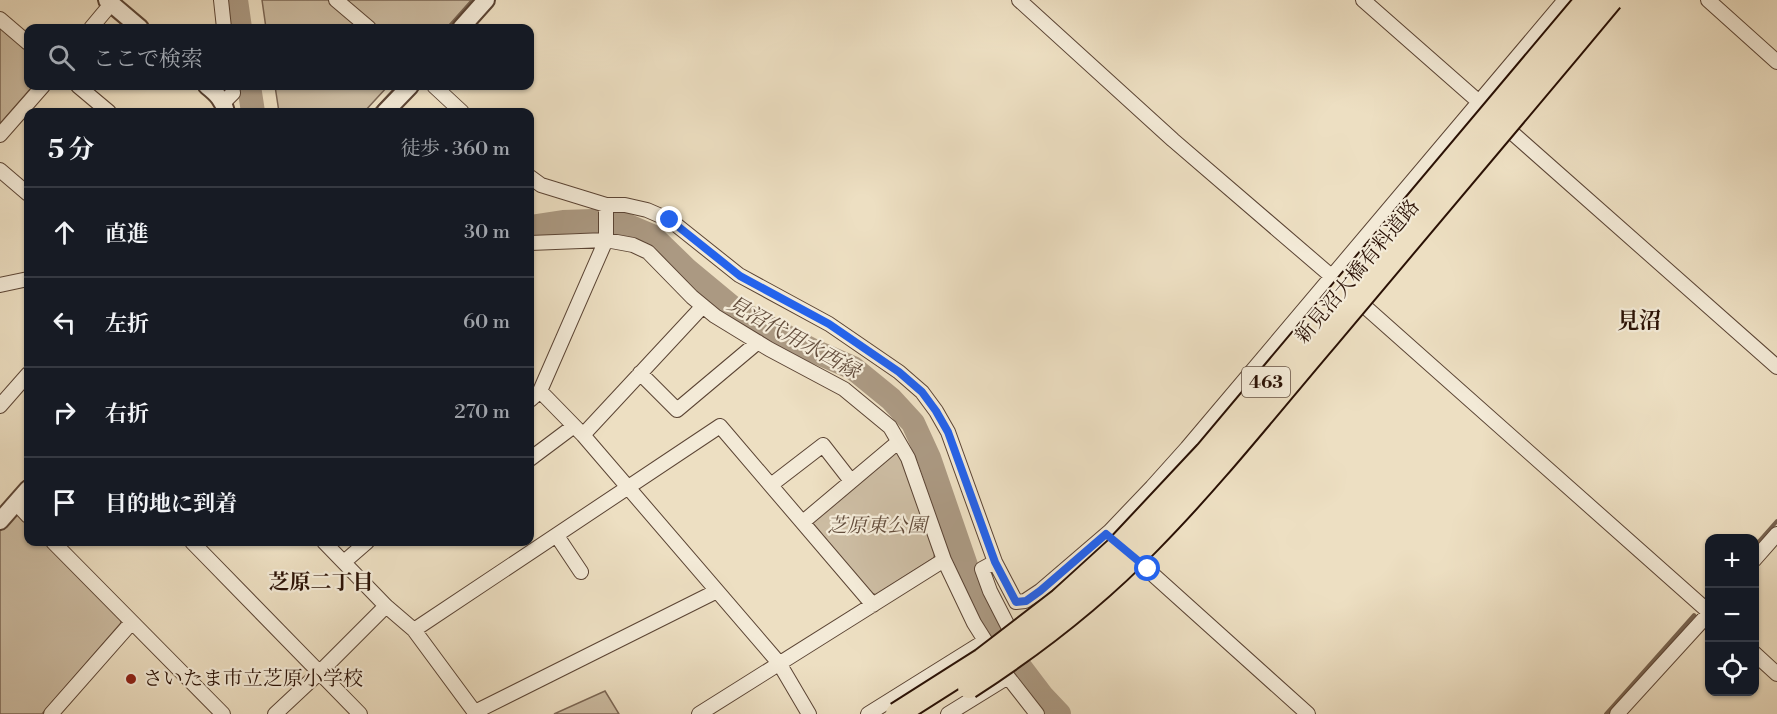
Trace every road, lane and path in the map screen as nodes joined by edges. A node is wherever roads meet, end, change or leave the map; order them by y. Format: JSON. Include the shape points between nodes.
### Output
{"nodes":[{"id":1,"x":220,"y":0,"type":"edge"},
{"id":2,"x":336,"y":0,"type":"edge"},
{"id":3,"x":486,"y":0,"type":"edge"},
{"id":4,"x":1019,"y":0,"type":"edge"},
{"id":5,"x":1363,"y":0,"type":"edge"},
{"id":6,"x":1565,"y":0,"type":"edge"},
{"id":7,"x":1587,"y":0,"type":"edge"},
{"id":8,"x":1611,"y":0,"type":"edge"},
{"id":9,"x":1708,"y":0,"type":"edge"},
{"id":10,"x":109,"y":2,"type":"edge"},
{"id":11,"x":0,"y":19,"type":"edge"},
{"id":12,"x":94,"y":24,"type":"edge"},
{"id":13,"x":135,"y":24,"type":"edge"},
{"id":14,"x":223,"y":24,"type":"edge"},
{"id":15,"x":364,"y":24,"type":"edge"},
{"id":16,"x":464,"y":24,"type":"edge"},
{"id":17,"x":24,"y":40,"type":"edge"},
{"id":18,"x":1777,"y":62,"type":"edge"},
{"id":19,"x":39,"y":90,"type":"edge"},
{"id":20,"x":83,"y":90,"type":"edge"},
{"id":21,"x":212,"y":90,"type":"edge"},
{"id":22,"x":233,"y":90,"type":"edge"},
{"id":23,"x":406,"y":90,"type":"edge"},
{"id":24,"x":438,"y":90,"type":"edge"},
{"id":25,"x":1479,"y":102,"type":"junction"},
{"id":26,"x":225,"y":107,"type":"edge"},
{"id":27,"x":104,"y":108,"type":"edge"},
{"id":28,"x":390,"y":108,"type":"edge"},
{"id":29,"x":458,"y":108,"type":"edge"},
{"id":30,"x":0,"y":135,"type":"edge"},
{"id":31,"x":0,"y":170,"type":"edge"},
{"id":32,"x":534,"y":180,"type":"edge"},
{"id":33,"x":24,"y":191,"type":"edge"},
{"id":34,"x":606,"y":209,"type":"junction"},
{"id":35,"x":606,"y":240,"type":"junction"},
{"id":36,"x":534,"y":243,"type":"edge"},
{"id":37,"x":1332,"y":277,"type":"junction"},
{"id":38,"x":24,"y":280,"type":"edge"},
{"id":39,"x":0,"y":285,"type":"edge"},
{"id":40,"x":703,"y":306,"type":"junction"},
{"id":41,"x":758,"y":342,"type":"junction"},
{"id":42,"x":1777,"y":367,"type":"edge"},
{"id":43,"x":640,"y":373,"type":"junction"},
{"id":44,"x":24,"y":379,"type":"edge"},
{"id":45,"x":535,"y":396,"type":"edge"},
{"id":46,"x":0,"y":406,"type":"edge"},
{"id":47,"x":579,"y":430,"type":"junction"},
{"id":48,"x":898,"y":442,"type":"junction"},
{"id":49,"x":534,"y":457,"type":"edge"},
{"id":50,"x":851,"y":482,"type":"junction"},
{"id":51,"x":771,"y":485,"type":"junction"},
{"id":52,"x":628,"y":488,"type":"junction"},
{"id":53,"x":24,"y":494,"type":"edge"},
{"id":54,"x":16,"y":503,"type":"junction"},
{"id":55,"x":24,"y":512,"type":"edge"},
{"id":56,"x":0,"y":521,"type":"edge"},
{"id":57,"x":803,"y":522,"type":"junction"},
{"id":58,"x":1106,"y":534,"type":"junction"},
{"id":59,"x":1777,"y":534,"type":"edge"},
{"id":60,"x":557,"y":536,"type":"junction"},
{"id":61,"x":57,"y":546,"type":"edge"},
{"id":62,"x":196,"y":546,"type":"edge"},
{"id":63,"x":328,"y":546,"type":"edge"},
{"id":64,"x":362,"y":546,"type":"edge"},
{"id":65,"x":1759,"y":555,"type":"edge"},
{"id":66,"x":944,"y":560,"type":"junction"},
{"id":67,"x":344,"y":562,"type":"junction"},
{"id":68,"x":995,"y":562,"type":"junction"},
{"id":69,"x":581,"y":572,"type":"dead end"},
{"id":70,"x":717,"y":591,"type":"junction"},
{"id":71,"x":873,"y":605,"type":"junction"},
{"id":72,"x":386,"y":606,"type":"junction"},
{"id":73,"x":1705,"y":608,"type":"edge"},
{"id":74,"x":1705,"y":616,"type":"edge"},
{"id":75,"x":132,"y":622,"type":"junction"},
{"id":76,"x":414,"y":630,"type":"junction"},
{"id":77,"x":987,"y":645,"type":"junction"},
{"id":78,"x":1759,"y":657,"type":"edge"},
{"id":79,"x":779,"y":663,"type":"junction"},
{"id":80,"x":320,"y":672,"type":"junction"},
{"id":81,"x":1777,"y":674,"type":"edge"},
{"id":82,"x":1008,"y":677,"type":"junction"},
{"id":83,"x":476,"y":713,"type":"edge"},
{"id":84,"x":51,"y":714,"type":"edge"},
{"id":85,"x":223,"y":714,"type":"edge"},
{"id":86,"x":275,"y":714,"type":"edge"},
{"id":87,"x":360,"y":714,"type":"edge"},
{"id":88,"x":699,"y":714,"type":"edge"},
{"id":89,"x":809,"y":714,"type":"edge"},
{"id":90,"x":868,"y":714,"type":"edge"},
{"id":91,"x":897,"y":714,"type":"edge"},
{"id":92,"x":926,"y":714,"type":"edge"},
{"id":93,"x":948,"y":714,"type":"edge"},
{"id":94,"x":1037,"y":714,"type":"edge"},
{"id":95,"x":1308,"y":714,"type":"edge"},
{"id":96,"x":1617,"y":714,"type":"edge"}],
"edges":[{"from":1,"to":14,"type":"street"},
{"from":2,"to":15,"type":"street"},
{"from":3,"to":16,"type":"street"},
{"from":4,"to":37,"type":"street"},
{"from":5,"to":25,"type":"street"},
{"from":6,"to":25,"type":"street"},
{"from":7,"to":91,"type":"highway","name":"新見沼大橋有料道路","number":"463","bridge":true,"via":[[1206,453],[1132,533],[1060,600],[982,660]]},
{"from":8,"to":92,"type":"highway","name":"新見沼大橋有料道路","number":"463","bridge":true,"via":[[1221,464],[1149,543],[1051,629]]},
{"from":9,"to":18,"type":"street"},
{"from":10,"to":12,"type":"street"},
{"from":10,"to":13,"type":"street"},
{"from":11,"to":17,"type":"street"},
{"from":19,"to":30,"type":"street"},
{"from":20,"to":27,"type":"street"},
{"from":21,"to":26,"type":"street"},
{"from":22,"to":26,"type":"street"},
{"from":23,"to":28,"type":"street"},
{"from":24,"to":29,"type":"street"},
{"from":25,"to":37,"type":"street"},
{"from":25,"to":42,"type":"street"},
{"from":31,"to":33,"type":"street"},
{"from":32,"to":34,"type":"street"},
{"from":34,"to":35,"type":"street"},
{"from":34,"to":68,"type":"street","via":[[625,205],[670,220],[740,276],[829,324],[922,392],[948,432]]},
{"from":35,"to":36,"type":"street"},
{"from":35,"to":40,"type":"street","via":[[648,252]]},
{"from":35,"to":45,"type":"street"},
{"from":37,"to":58,"type":"street","via":[[1187,448]]},
{"from":37,"to":73,"type":"street"},
{"from":38,"to":39,"type":"street"},
{"from":40,"to":41,"type":"street"},
{"from":40,"to":43,"type":"street"},
{"from":41,"to":43,"type":"street","via":[[677,410]]},
{"from":41,"to":48,"type":"street","via":[[844,389],[890,427]]},
{"from":43,"to":47,"type":"street"},
{"from":44,"to":46,"type":"street"},
{"from":45,"to":47,"type":"street"},
{"from":47,"to":49,"type":"street"},
{"from":47,"to":52,"type":"street"},
{"from":48,"to":50,"type":"street"},
{"from":48,"to":66,"type":"street","via":[[908,458]]},
{"from":50,"to":51,"type":"street","via":[[823,445]]},
{"from":50,"to":57,"type":"street"},
{"from":51,"to":52,"type":"street","via":[[720,426]]},
{"from":51,"to":57,"type":"street"},
{"from":52,"to":60,"type":"street"},
{"from":52,"to":70,"type":"street"},
{"from":53,"to":54,"type":"street"},
{"from":54,"to":55,"type":"street"},
{"from":54,"to":56,"type":"street"},
{"from":57,"to":71,"type":"street"},
{"from":58,"to":68,"type":"street","via":[[1021,603],[1016,602]]},
{"from":58,"to":95,"type":"street"},
{"from":59,"to":65,"type":"street"},
{"from":60,"to":69,"type":"street"},
{"from":60,"to":76,"type":"street"},
{"from":61,"to":75,"type":"street"},
{"from":62,"to":80,"type":"street"},
{"from":63,"to":67,"type":"street"},
{"from":64,"to":67,"type":"street"},
{"from":66,"to":71,"type":"street"},
{"from":66,"to":77,"type":"street"},
{"from":67,"to":72,"type":"street"},
{"from":68,"to":77,"type":"street","via":[[982,569],[1011,632]]},
{"from":70,"to":79,"type":"street"},
{"from":70,"to":83,"type":"street"},
{"from":71,"to":79,"type":"street"},
{"from":72,"to":76,"type":"street"},
{"from":72,"to":80,"type":"street"},
{"from":74,"to":96,"type":"street"},
{"from":75,"to":84,"type":"street"},
{"from":75,"to":85,"type":"street"},
{"from":76,"to":83,"type":"street"},
{"from":77,"to":82,"type":"street"},
{"from":77,"to":90,"type":"street"},
{"from":78,"to":81,"type":"street"},
{"from":79,"to":88,"type":"street"},
{"from":79,"to":89,"type":"street"},
{"from":80,"to":86,"type":"street"},
{"from":80,"to":87,"type":"street"},
{"from":82,"to":93,"type":"street"},
{"from":82,"to":94,"type":"street"}]}
